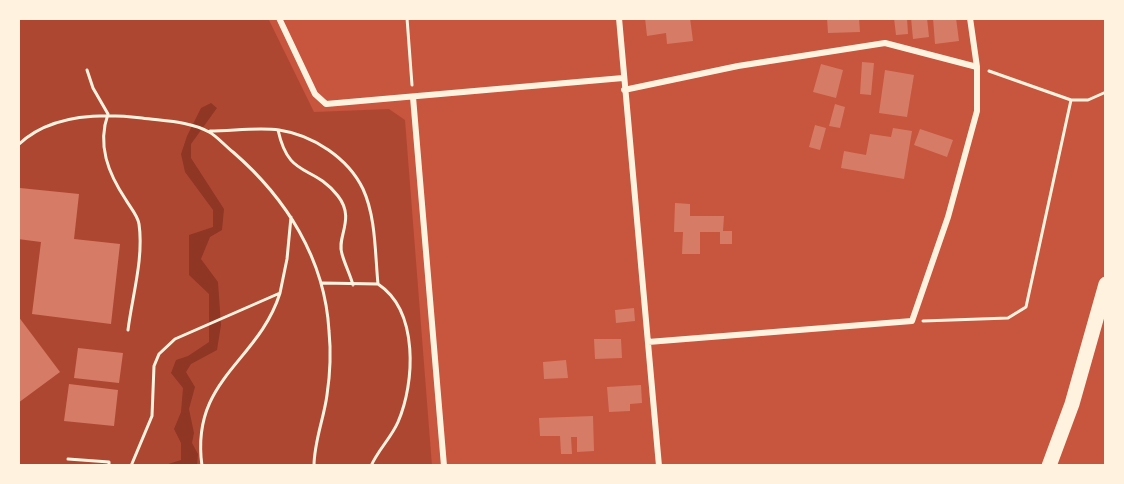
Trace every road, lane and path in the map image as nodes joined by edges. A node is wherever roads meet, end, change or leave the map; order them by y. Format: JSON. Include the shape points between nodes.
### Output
{"nodes":[{"id":1,"x":279,"y":18,"type":"edge"},
{"id":2,"x":407,"y":18,"type":"edge"},
{"id":3,"x":619,"y":18,"type":"edge"},
{"id":4,"x":970,"y":18,"type":"edge"},
{"id":5,"x":977,"y":67,"type":"junction"},
{"id":6,"x":87,"y":70,"type":"dead end"},
{"id":7,"x":622,"y":78,"type":"junction"},
{"id":8,"x":624,"y":90,"type":"junction"},
{"id":9,"x":1106,"y":92,"type":"edge"},
{"id":10,"x":413,"y":97,"type":"junction"},
{"id":11,"x":1071,"y":100,"type":"junction"},
{"id":12,"x":108,"y":114,"type":"junction"},
{"id":13,"x":278,"y":130,"type":"junction"},
{"id":14,"x":208,"y":131,"type":"junction"},
{"id":15,"x":18,"y":145,"type":"edge"},
{"id":16,"x":291,"y":215,"type":"junction"},
{"id":17,"x":322,"y":283,"type":"junction"},
{"id":18,"x":378,"y":284,"type":"junction"},
{"id":19,"x":1106,"y":284,"type":"edge"},
{"id":20,"x":353,"y":285,"type":"junction"},
{"id":21,"x":280,"y":292,"type":"junction"},
{"id":22,"x":912,"y":321,"type":"junction"},
{"id":23,"x":128,"y":330,"type":"dead end"},
{"id":24,"x":648,"y":342,"type":"junction"},
{"id":25,"x":68,"y":459,"type":"dead end"},
{"id":26,"x":109,"y":466,"type":"edge"},
{"id":27,"x":131,"y":466,"type":"edge"},
{"id":28,"x":202,"y":466,"type":"edge"},
{"id":29,"x":314,"y":466,"type":"edge"},
{"id":30,"x":371,"y":466,"type":"edge"},
{"id":31,"x":444,"y":466,"type":"edge"},
{"id":32,"x":658,"y":466,"type":"edge"},
{"id":33,"x":1049,"y":466,"type":"edge"}],
"edges":[{"from":1,"to":10,"type":"street","via":[[315,94],[326,104]]},
{"from":2,"to":10,"type":"path"},
{"from":3,"to":7,"type":"street"},
{"from":4,"to":5,"type":"street"},
{"from":5,"to":8,"type":"street","via":[[885,43],[738,66]]},
{"from":5,"to":11,"type":"path"},
{"from":5,"to":22,"type":"street","via":[[977,111],[948,217]]},
{"from":6,"to":12,"type":"path"},
{"from":7,"to":8,"type":"street"},
{"from":7,"to":10,"type":"street"},
{"from":8,"to":24,"type":"street"},
{"from":9,"to":11,"type":"path","via":[[1088,100]]},
{"from":10,"to":31,"type":"street"},
{"from":11,"to":22,"type":"path","via":[[1026,307],[1008,318]]},
{"from":12,"to":14,"type":"path","via":[[176,122]]},
{"from":12,"to":15,"type":"path","via":[[73,118],[27,137]]},
{"from":12,"to":23,"type":"path","via":[[103,128],[103,152],[118,189],[140,222]]},
{"from":13,"to":14,"type":"path"},
{"from":13,"to":18,"type":"path","via":[[325,147],[363,189]]},
{"from":13,"to":20,"type":"path","via":[[282,151],[291,163],[338,196],[345,210],[341,254]]},
{"from":14,"to":16,"type":"path","via":[[257,173]]},
{"from":16,"to":17,"type":"path"},
{"from":16,"to":21,"type":"path"},
{"from":17,"to":20,"type":"path"},
{"from":17,"to":29,"type":"path","via":[[330,331],[328,394]]},
{"from":18,"to":20,"type":"path"},
{"from":18,"to":30,"type":"path","via":[[398,304],[408,333],[408,392],[397,424]]},
{"from":19,"to":33,"type":"main road","via":[[1072,404]]},
{"from":21,"to":27,"type":"path","via":[[175,339],[159,354],[154,366],[152,416]]},
{"from":21,"to":28,"type":"path","via":[[262,330],[212,396],[200,430]]},
{"from":22,"to":24,"type":"street"},
{"from":24,"to":32,"type":"street"},
{"from":25,"to":26,"type":"path","via":[[110,462]]}]}
